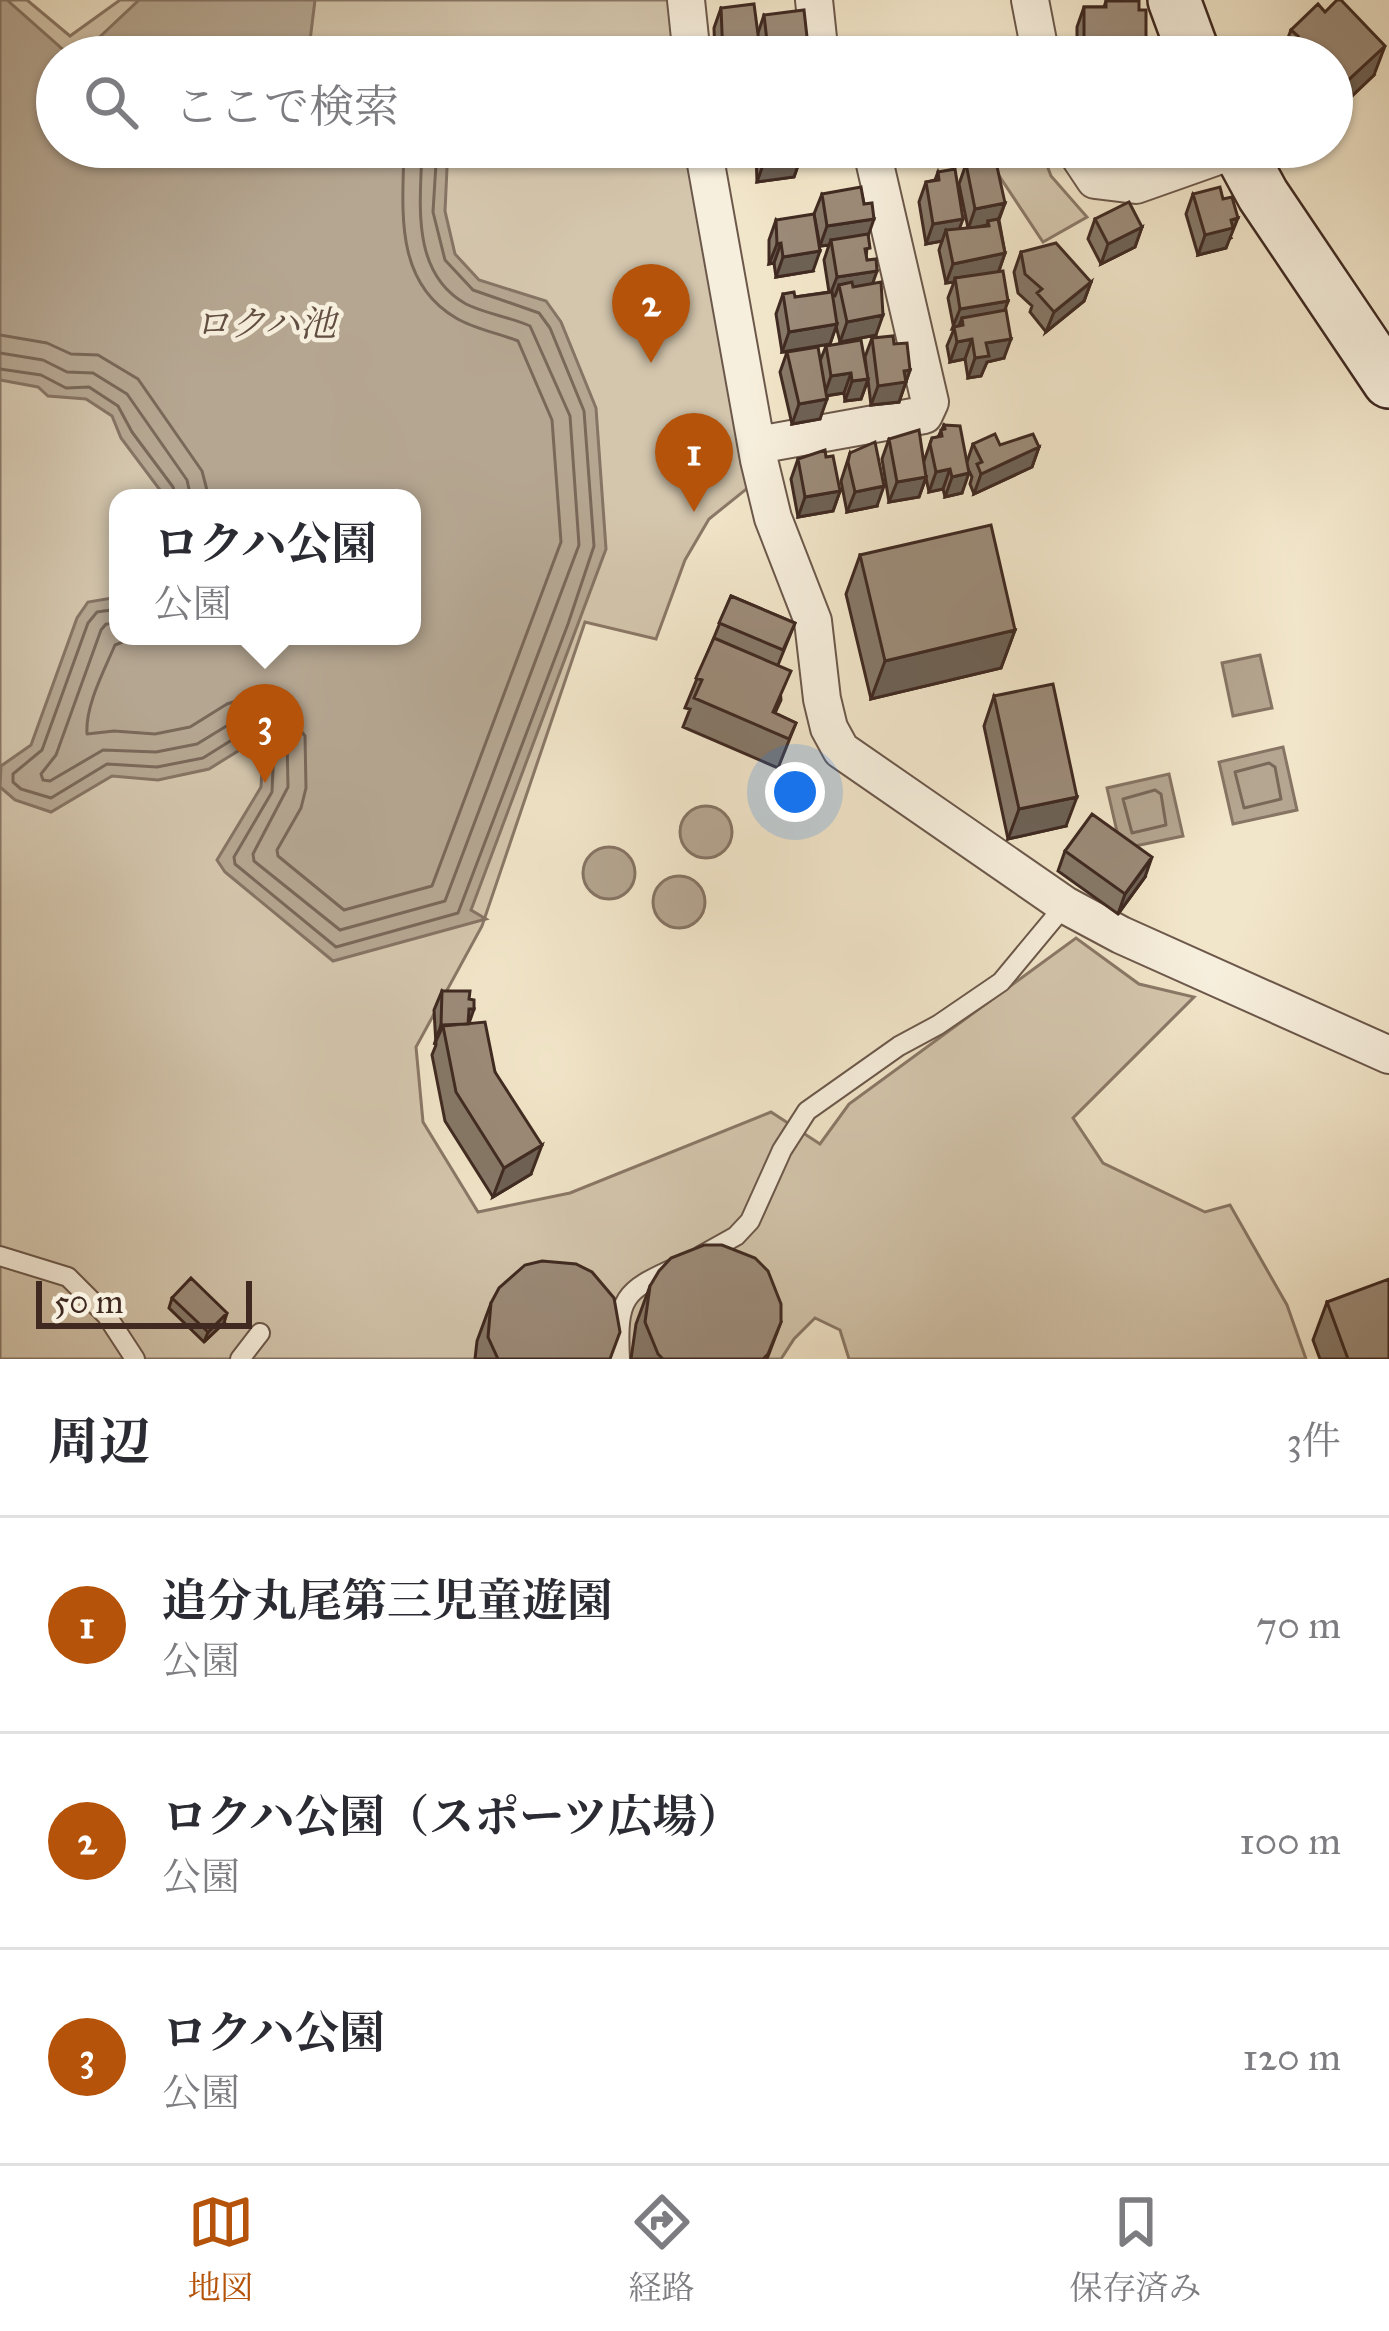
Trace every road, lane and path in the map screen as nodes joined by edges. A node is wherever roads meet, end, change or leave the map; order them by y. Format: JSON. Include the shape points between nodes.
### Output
{"nodes":[{"id":1,"x":688,"y":0,"type":"edge"},
{"id":2,"x":814,"y":0,"type":"edge"},
{"id":3,"x":1030,"y":0,"type":"edge"},
{"id":4,"x":1174,"y":0,"type":"edge"},
{"id":5,"x":691,"y":36,"type":"edge"},
{"id":6,"x":818,"y":36,"type":"edge"},
{"id":7,"x":1037,"y":36,"type":"edge"},
{"id":8,"x":1187,"y":36,"type":"edge"},
{"id":9,"x":707,"y":168,"type":"edge"},
{"id":10,"x":876,"y":168,"type":"edge"},
{"id":11,"x":1085,"y":168,"type":"edge"},
{"id":12,"x":1182,"y":168,"type":"edge"},
{"id":13,"x":1248,"y":168,"type":"edge"},
{"id":14,"x":1389,"y":382,"type":"edge"},
{"id":15,"x":758,"y":445,"type":"junction"},
{"id":16,"x":1065,"y":905,"type":"junction"},
{"id":17,"x":1389,"y":1055,"type":"edge"},
{"id":18,"x":0,"y":1256,"type":"edge"},
{"id":19,"x":260,"y":1333,"type":"dead end"},
{"id":20,"x":135,"y":1359,"type":"edge"},
{"id":21,"x":240,"y":1359,"type":"edge"},
{"id":22,"x":620,"y":1359,"type":"edge"}],
"edges":[{"from":1,"to":5,"type":"street"},
{"from":2,"to":6,"type":"street"},
{"from":3,"to":7,"type":"street"},
{"from":4,"to":8,"type":"street"},
{"from":9,"to":15,"type":"street"},
{"from":10,"to":15,"type":"street","via":[[930,402],[924,415]]},
{"from":11,"to":12,"type":"street","via":[[1095,179],[1136,185]]},
{"from":13,"to":14,"type":"street"},
{"from":15,"to":16,"type":"street","via":[[773,518],[813,621],[822,699],[841,750]]},
{"from":16,"to":17,"type":"street"},
{"from":16,"to":22,"type":"lane","via":[[1001,982],[807,1111],[736,1236],[635,1286],[622,1302]]},
{"from":18,"to":20,"type":"lane","via":[[68,1277]]},
{"from":19,"to":21,"type":"lane"}]}
